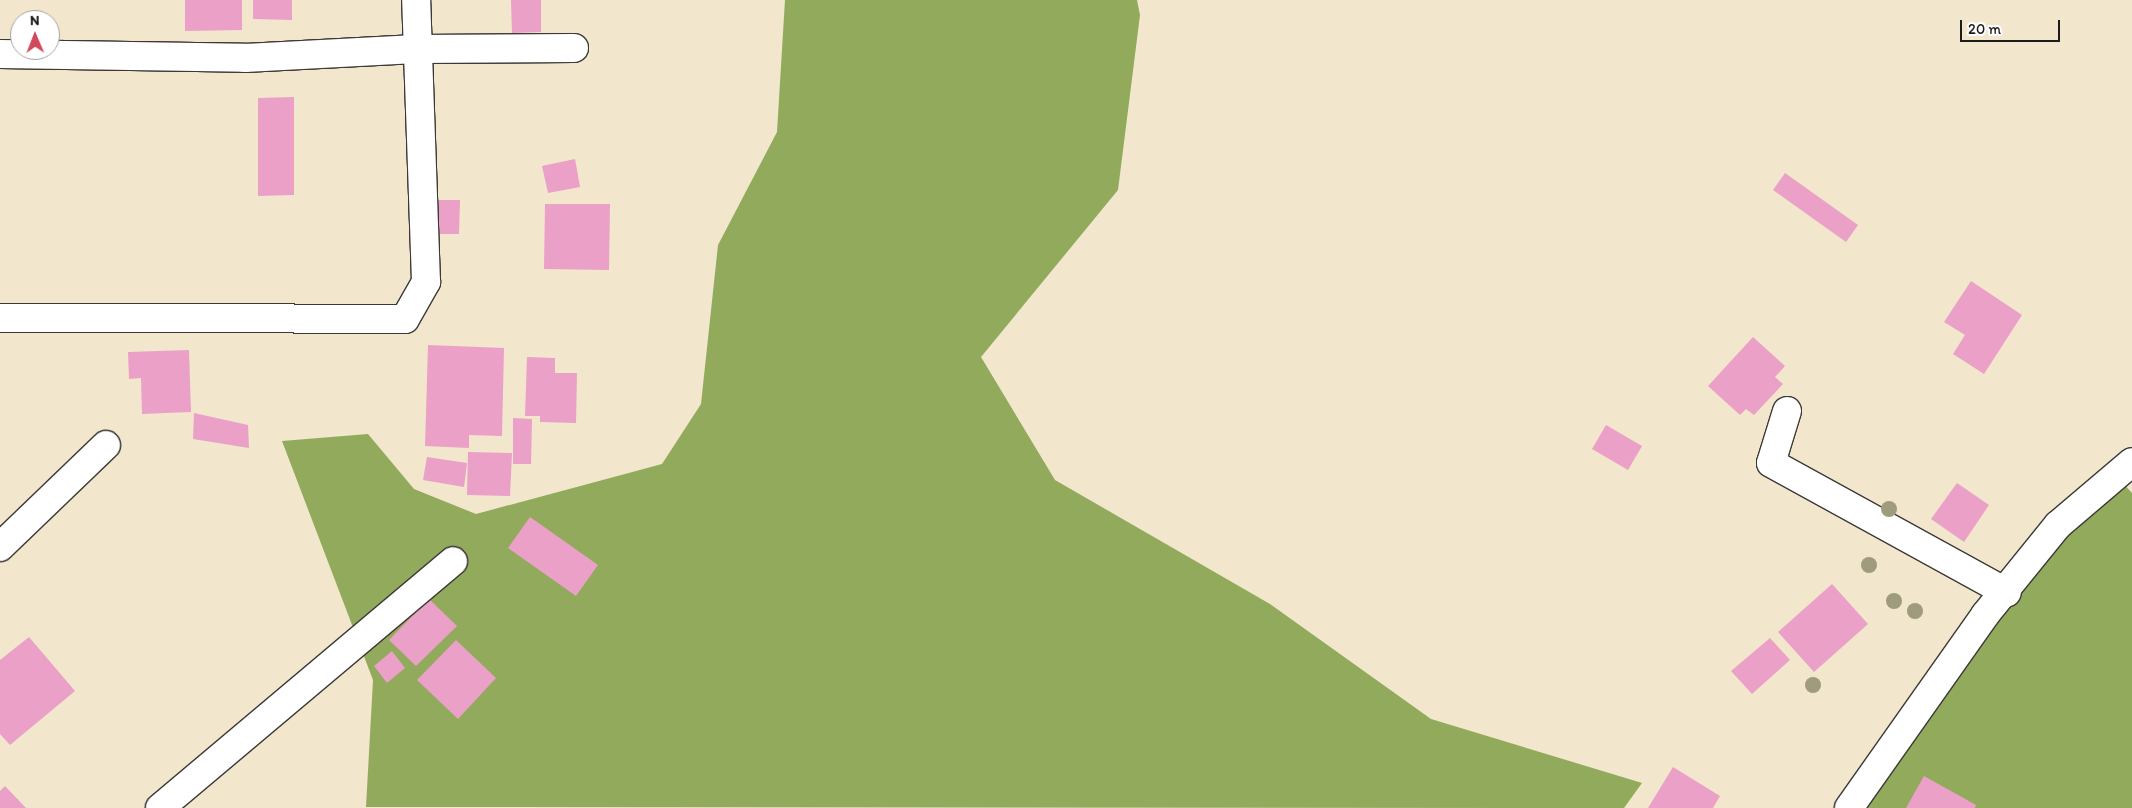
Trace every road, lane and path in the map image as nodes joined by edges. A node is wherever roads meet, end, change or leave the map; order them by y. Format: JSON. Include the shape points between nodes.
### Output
{"nodes":[{"id":1,"x":416,"y":0,"type":"edge"},
{"id":2,"x":574,"y":48,"type":"dead end"},
{"id":3,"x":416,"y":49,"type":"junction"},
{"id":4,"x":0,"y":54,"type":"edge"},
{"id":5,"x":0,"y":318,"type":"edge"},
{"id":6,"x":1787,"y":411,"type":"dead end"},
{"id":7,"x":106,"y":445,"type":"dead end"},
{"id":8,"x":2132,"y":462,"type":"edge"},
{"id":9,"x":0,"y":547,"type":"edge"},
{"id":10,"x":453,"y":561,"type":"dead end"},
{"id":11,"x":2008,"y":592,"type":"junction"},
{"id":12,"x":160,"y":808,"type":"edge"},
{"id":13,"x":1849,"y":808,"type":"edge"}],
"edges":[{"from":1,"to":3,"type":"street"},
{"from":2,"to":3,"type":"street"},
{"from":3,"to":4,"type":"street","via":[[244,58]]},
{"from":3,"to":5,"type":"street","via":[[426,282],[405,319]]},
{"from":6,"to":11,"type":"street","via":[[1771,463]]},
{"from":7,"to":9,"type":"street"},
{"from":8,"to":11,"type":"street","via":[[2058,526]]},
{"from":10,"to":12,"type":"street","via":[[198,771]]},
{"from":11,"to":13,"type":"street","via":[[1985,615]]}]}
